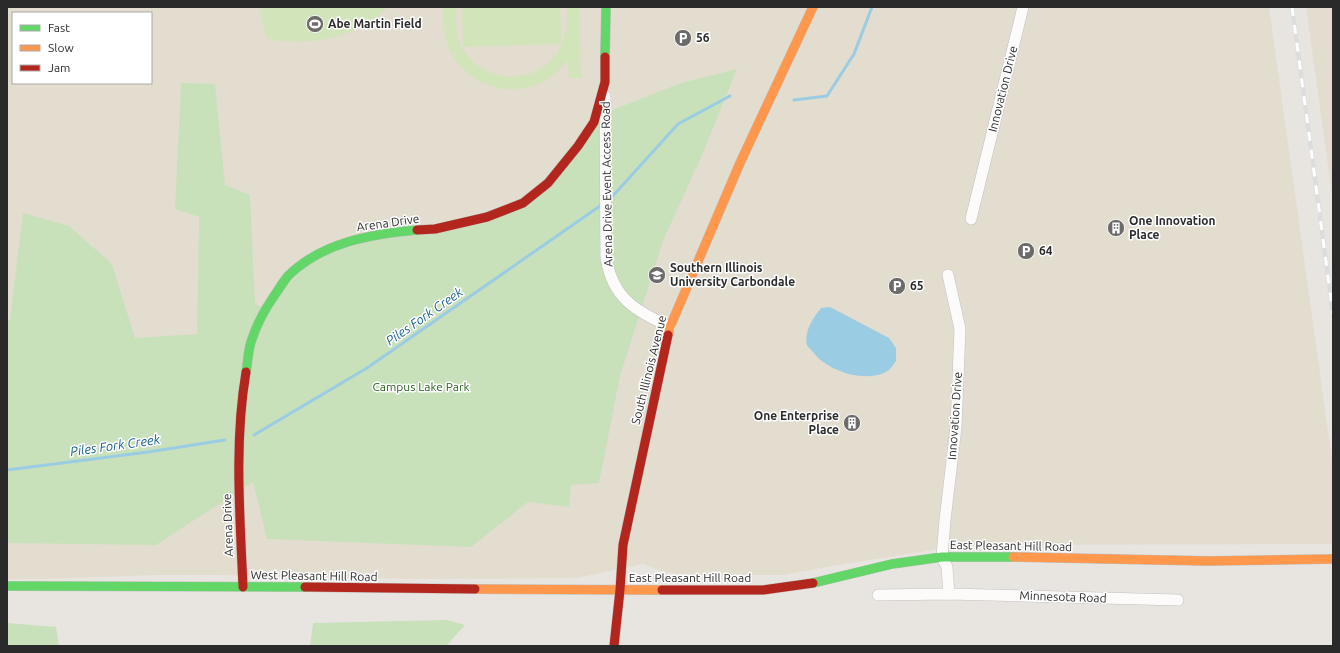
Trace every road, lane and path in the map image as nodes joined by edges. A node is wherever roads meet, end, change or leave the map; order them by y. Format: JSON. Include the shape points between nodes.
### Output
{"nodes":[{"id":1,"x":606,"y":7,"type":"edge"},
{"id":2,"x":813,"y":7,"type":"edge"},
{"id":3,"x":1023,"y":7,"type":"edge"},
{"id":4,"x":605,"y":82,"type":"junction"},
{"id":5,"x":971,"y":218,"type":"dead end"},
{"id":6,"x":948,"y":275,"type":"dead end"},
{"id":7,"x":670,"y":326,"type":"junction"},
{"id":8,"x":942,"y":557,"type":"junction"},
{"id":9,"x":1332,"y":559,"type":"edge"},
{"id":10,"x":7,"y":586,"type":"edge"},
{"id":11,"x":243,"y":587,"type":"junction"},
{"id":12,"x":620,"y":590,"type":"junction"},
{"id":13,"x":949,"y":594,"type":"junction"},
{"id":14,"x":878,"y":595,"type":"dead end"},
{"id":15,"x":1178,"y":600,"type":"dead end"},
{"id":16,"x":614,"y":646,"type":"edge"}],
"edges":[{"from":1,"to":4,"type":"main road","name":"Arena Drive"},
{"from":2,"to":7,"type":"main road","name":"South Illinois Avenue","via":[[740,163]]},
{"from":3,"to":5,"type":"street","name":"Innovation Drive"},
{"from":4,"to":7,"type":"street","name":"Arena Drive Event Access Road","via":[[606,258],[610,275],[625,300]]},
{"from":4,"to":11,"type":"main road","name":"Arena Drive","via":[[594,122],[578,146],[548,183],[523,203],[487,217],[435,229],[386,233],[352,240],[315,256],[287,277],[265,309],[251,340],[241,401],[239,483]]},
{"from":6,"to":8,"type":"street","name":"Innovation Drive","via":[[960,329],[956,427]]},
{"from":7,"to":12,"type":"main road","name":"South Illinois Avenue","via":[[623,545]]},
{"from":8,"to":9,"type":"main road","name":"East Pleasant Hill Road"},
{"from":8,"to":12,"type":"main road","name":"East Pleasant Hill Road","via":[[892,564],[805,585],[763,590]]},
{"from":8,"to":13,"type":"street","via":[[947,567]]},
{"from":10,"to":11,"type":"main road","name":"West Pleasant Hill Road"},
{"from":11,"to":12,"type":"main road","name":"West Pleasant Hill Road"},
{"from":12,"to":16,"type":"main road","name":"South Illinois Avenue"},
{"from":13,"to":14,"type":"street","name":"Minnesota Road"},
{"from":13,"to":15,"type":"street","name":"Minnesota Road"}]}
